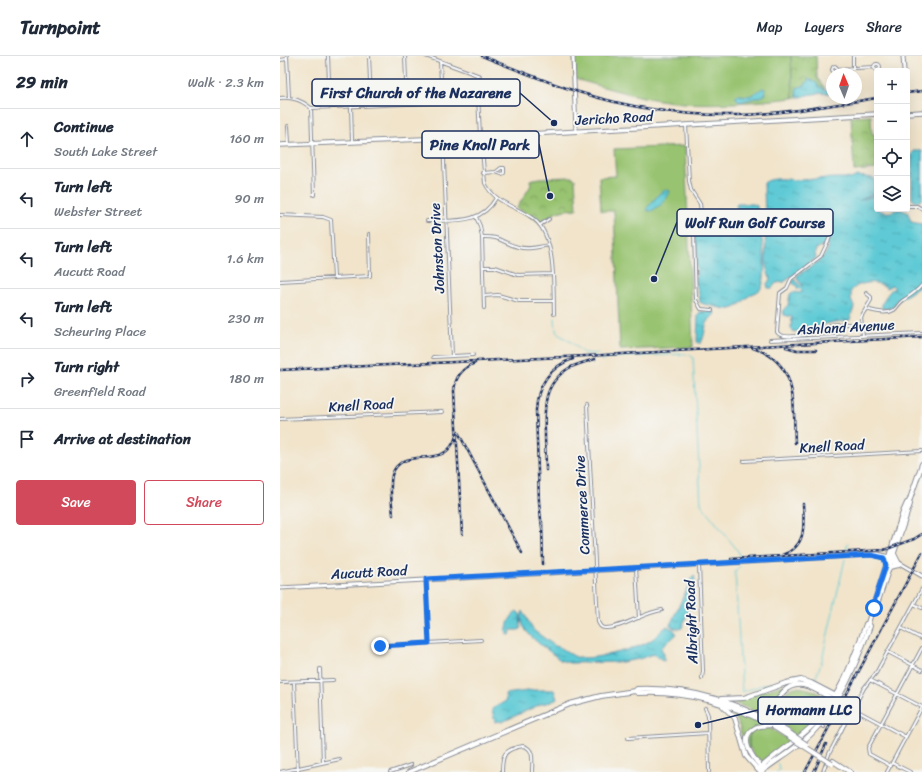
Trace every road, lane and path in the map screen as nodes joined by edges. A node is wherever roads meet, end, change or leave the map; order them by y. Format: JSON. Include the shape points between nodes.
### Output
{"nodes":[{"id":1,"x":287,"y":56,"type":"edge"},
{"id":2,"x":328,"y":56,"type":"edge"},
{"id":3,"x":369,"y":56,"type":"edge"},
{"id":4,"x":405,"y":56,"type":"edge"},
{"id":5,"x":426,"y":56,"type":"edge"},
{"id":6,"x":573,"y":56,"type":"edge"},
{"id":7,"x":852,"y":56,"type":"edge"},
{"id":8,"x":903,"y":56,"type":"edge"},
{"id":9,"x":287,"y":59,"type":"junction"},
{"id":10,"x":280,"y":60,"type":"edge"},
{"id":11,"x":440,"y":61,"type":"junction"},
{"id":12,"x":874,"y":67,"type":"dead end"},
{"id":13,"x":853,"y":68,"type":"joint"},
{"id":14,"x":904,"y":68,"type":"edge"},
{"id":15,"x":477,"y":75,"type":"junction"},
{"id":16,"x":480,"y":76,"type":"dead end"},
{"id":17,"x":280,"y":98,"type":"edge"},
{"id":18,"x":289,"y":98,"type":"junction"},
{"id":19,"x":478,"y":101,"type":"junction"},
{"id":20,"x":442,"y":102,"type":"junction"},
{"id":21,"x":407,"y":104,"type":"junction"},
{"id":22,"x":371,"y":105,"type":"junction"},
{"id":23,"x":351,"y":106,"type":"junction"},
{"id":24,"x":330,"y":107,"type":"junction"},
{"id":25,"x":311,"y":108,"type":"junction"},
{"id":26,"x":922,"y":112,"type":"edge"},
{"id":27,"x":910,"y":113,"type":"edge"},
{"id":28,"x":874,"y":114,"type":"edge"},
{"id":29,"x":686,"y":125,"type":"junction"},
{"id":30,"x":288,"y":126,"type":"dead end"},
{"id":31,"x":576,"y":131,"type":"junction"},
{"id":32,"x":480,"y":136,"type":"junction"},
{"id":33,"x":443,"y":138,"type":"junction"},
{"id":34,"x":352,"y":142,"type":"junction"},
{"id":35,"x":312,"y":144,"type":"junction"},
{"id":36,"x":280,"y":145,"type":"edge"},
{"id":37,"x":289,"y":145,"type":"junction"},
{"id":38,"x":496,"y":172,"type":"dead end"},
{"id":39,"x":483,"y":173,"type":"junction"},
{"id":40,"x":314,"y":195,"type":"dead end"},
{"id":41,"x":496,"y":198,"type":"junction"},
{"id":42,"x":910,"y":206,"type":"edge"},
{"id":43,"x":922,"y":209,"type":"edge"},
{"id":44,"x":280,"y":215,"type":"edge"},
{"id":45,"x":476,"y":217,"type":"junction"},
{"id":46,"x":549,"y":219,"type":"dead end"},
{"id":47,"x":446,"y":220,"type":"junction"},
{"id":48,"x":427,"y":221,"type":"dead end"},
{"id":49,"x":540,"y":225,"type":"junction"},
{"id":50,"x":369,"y":234,"type":"dead end"},
{"id":51,"x":831,"y":235,"type":"dead end"},
{"id":52,"x":482,"y":238,"type":"junction"},
{"id":53,"x":549,"y":245,"type":"junction"},
{"id":54,"x":483,"y":267,"type":"junction"},
{"id":55,"x":552,"y":274,"type":"junction"},
{"id":56,"x":334,"y":278,"type":"junction"},
{"id":57,"x":280,"y":281,"type":"edge"},
{"id":58,"x":922,"y":285,"type":"edge"},
{"id":59,"x":866,"y":293,"type":"dead end"},
{"id":60,"x":484,"y":296,"type":"junction"},
{"id":61,"x":554,"y":301,"type":"junction"},
{"id":62,"x":484,"y":308,"type":"dead end"},
{"id":63,"x":866,"y":309,"type":"junction"},
{"id":64,"x":712,"y":310,"type":"dead end"},
{"id":65,"x":554,"y":314,"type":"dead end"},
{"id":66,"x":862,"y":329,"type":"junction"},
{"id":67,"x":922,"y":333,"type":"edge"},
{"id":68,"x":863,"y":336,"type":"junction"},
{"id":69,"x":770,"y":340,"type":"dead end"},
{"id":70,"x":472,"y":355,"type":"dead end"},
{"id":71,"x":452,"y":356,"type":"junction"},
{"id":72,"x":433,"y":357,"type":"dead end"},
{"id":73,"x":587,"y":405,"type":"dead end"},
{"id":74,"x":442,"y":412,"type":"dead end"},
{"id":75,"x":280,"y":419,"type":"edge"},
{"id":76,"x":922,"y":451,"type":"edge"},
{"id":77,"x":744,"y":461,"type":"dead end"},
{"id":78,"x":922,"y":464,"type":"edge"},
{"id":79,"x":889,"y":557,"type":"junction"},
{"id":80,"x":899,"y":564,"type":"junction"},
{"id":81,"x":699,"y":565,"type":"junction"},
{"id":82,"x":888,"y":566,"type":"junction"},
{"id":83,"x":636,"y":568,"type":"junction"},
{"id":84,"x":596,"y":570,"type":"junction"},
{"id":85,"x":921,"y":576,"type":"edge"},
{"id":86,"x":426,"y":579,"type":"junction"},
{"id":87,"x":280,"y":588,"type":"edge"},
{"id":88,"x":922,"y":589,"type":"edge"},
{"id":89,"x":914,"y":604,"type":"junction"},
{"id":90,"x":922,"y":608,"type":"edge"},
{"id":91,"x":662,"y":610,"type":"dead end"},
{"id":92,"x":639,"y":618,"type":"junction"},
{"id":93,"x":901,"y":628,"type":"junction"},
{"id":94,"x":922,"y":639,"type":"edge"},
{"id":95,"x":481,"y":640,"type":"dead end"},
{"id":96,"x":429,"y":643,"type":"junction"},
{"id":97,"x":375,"y":646,"type":"dead end"},
{"id":98,"x":922,"y":648,"type":"edge"},
{"id":99,"x":888,"y":652,"type":"junction"},
{"id":100,"x":913,"y":666,"type":"junction"},
{"id":101,"x":320,"y":669,"type":"dead end"},
{"id":102,"x":922,"y":670,"type":"edge"},
{"id":103,"x":702,"y":678,"type":"dead end"},
{"id":104,"x":333,"y":680,"type":"dead end"},
{"id":105,"x":870,"y":680,"type":"junction"},
{"id":106,"x":320,"y":681,"type":"junction"},
{"id":107,"x":280,"y":682,"type":"edge"},
{"id":108,"x":294,"y":682,"type":"junction"},
{"id":109,"x":635,"y":691,"type":"junction"},
{"id":110,"x":897,"y":694,"type":"junction"},
{"id":111,"x":835,"y":698,"type":"junction"},
{"id":112,"x":717,"y":699,"type":"junction"},
{"id":113,"x":722,"y":704,"type":"junction"},
{"id":114,"x":855,"y":705,"type":"dead end"},
{"id":115,"x":922,"y":707,"type":"edge"},
{"id":116,"x":705,"y":708,"type":"dead end"},
{"id":117,"x":851,"y":708,"type":"junction"},
{"id":118,"x":882,"y":724,"type":"junction"},
{"id":119,"x":771,"y":725,"type":"junction"},
{"id":120,"x":785,"y":732,"type":"junction"},
{"id":121,"x":708,"y":733,"type":"junction"},
{"id":122,"x":906,"y":737,"type":"junction"},
{"id":123,"x":628,"y":738,"type":"dead end"},
{"id":124,"x":340,"y":759,"type":"dead end"},
{"id":125,"x":323,"y":762,"type":"junction"},
{"id":126,"x":832,"y":763,"type":"junction"},
{"id":127,"x":892,"y":763,"type":"junction"},
{"id":128,"x":411,"y":765,"type":"dead end"},
{"id":129,"x":891,"y":766,"type":"junction"},
{"id":130,"x":297,"y":768,"type":"junction"},
{"id":131,"x":760,"y":770,"type":"edge"},
{"id":132,"x":280,"y":772,"type":"edge"},
{"id":133,"x":298,"y":772,"type":"edge"},
{"id":134,"x":390,"y":772,"type":"edge"},
{"id":135,"x":409,"y":772,"type":"edge"},
{"id":136,"x":502,"y":772,"type":"edge"},
{"id":137,"x":532,"y":772,"type":"edge"},
{"id":138,"x":710,"y":772,"type":"edge"},
{"id":139,"x":823,"y":772,"type":"edge"},
{"id":140,"x":845,"y":772,"type":"edge"},
{"id":141,"x":850,"y":772,"type":"edge"},
{"id":142,"x":887,"y":772,"type":"edge"},
{"id":143,"x":910,"y":772,"type":"edge"}],
"edges":[{"from":1,"to":9,"type":"street"},
{"from":2,"to":24,"type":"street"},
{"from":3,"to":22,"type":"street"},
{"from":4,"to":21,"type":"street"},
{"from":5,"to":11,"type":"street"},
{"from":6,"to":31,"type":"street"},
{"from":7,"to":13,"type":"street"},
{"from":8,"to":14,"type":"street"},
{"from":9,"to":10,"type":"street"},
{"from":9,"to":18,"type":"street"},
{"from":11,"to":15,"type":"street"},
{"from":11,"to":20,"type":"street"},
{"from":12,"to":13,"type":"street"},
{"from":15,"to":16,"type":"street"},
{"from":15,"to":19,"type":"street"},
{"from":17,"to":18,"type":"street"},
{"from":18,"to":25,"type":"street","via":[[303,102]]},
{"from":19,"to":20,"type":"street"},
{"from":19,"to":32,"type":"street"},
{"from":20,"to":21,"type":"street"},
{"from":21,"to":22,"type":"street"},
{"from":22,"to":23,"type":"street"},
{"from":23,"to":24,"type":"street"},
{"from":23,"to":34,"type":"street"},
{"from":24,"to":25,"type":"street"},
{"from":25,"to":35,"type":"street"},
{"from":26,"to":27,"type":"main road"},
{"from":28,"to":29,"type":"main road","name":"Jericho Road"},
{"from":29,"to":31,"type":"main road","name":"Jericho Road"},
{"from":29,"to":64,"type":"street","via":[[689,181],[701,212],[694,233],[696,300],[701,309]]},
{"from":30,"to":37,"type":"street"},
{"from":31,"to":32,"type":"main road","name":"Jericho Road"},
{"from":32,"to":33,"type":"main road","name":"Jericho Road"},
{"from":32,"to":39,"type":"street"},
{"from":33,"to":34,"type":"main road","name":"Jericho Road"},
{"from":33,"to":47,"type":"street","name":"Johnston Drive"},
{"from":34,"to":35,"type":"main road","name":"Jericho Road"},
{"from":35,"to":37,"type":"main road","name":"Jericho Road"},
{"from":35,"to":40,"type":"street"},
{"from":36,"to":37,"type":"main road","name":"Jericho Road"},
{"from":38,"to":39,"type":"street"},
{"from":39,"to":41,"type":"street","via":[[485,183]]},
{"from":41,"to":45,"type":"street","via":[[487,210]]},
{"from":41,"to":49,"type":"street","via":[[531,217]]},
{"from":42,"to":43,"type":"street"},
{"from":44,"to":56,"type":"street","via":[[323,217],[331,220]]},
{"from":45,"to":47,"type":"street"},
{"from":45,"to":52,"type":"street"},
{"from":46,"to":49,"type":"street"},
{"from":47,"to":48,"type":"street"},
{"from":47,"to":71,"type":"street","name":"Johnston Drive"},
{"from":49,"to":53,"type":"street"},
{"from":50,"to":56,"type":"street","via":[[370,276]]},
{"from":51,"to":66,"type":"street","via":[[821,256],[791,279],[787,288],[780,293],[777,332],[782,336],[803,335],[842,324],[852,324]]},
{"from":52,"to":53,"type":"street","via":[[500,238],[526,249]]},
{"from":52,"to":54,"type":"street"},
{"from":53,"to":55,"type":"street"},
{"from":54,"to":55,"type":"street","via":[[495,267],[518,275]]},
{"from":54,"to":60,"type":"street"},
{"from":55,"to":61,"type":"street"},
{"from":56,"to":57,"type":"street"},
{"from":58,"to":63,"type":"street","via":[[894,310],[878,312]]},
{"from":59,"to":63,"type":"street","via":[[872,299]]},
{"from":60,"to":61,"type":"street","via":[[498,295],[519,301]]},
{"from":60,"to":62,"type":"street"},
{"from":61,"to":65,"type":"street"},
{"from":63,"to":66,"type":"street","via":[[860,317]]},
{"from":66,"to":68,"type":"street"},
{"from":67,"to":68,"type":"street","name":"Ashland Avenue"},
{"from":68,"to":69,"type":"street","name":"Ashland Avenue"},
{"from":70,"to":71,"type":"street"},
{"from":71,"to":72,"type":"street"},
{"from":73,"to":84,"type":"street","name":"Commerce Drive"},
{"from":74,"to":75,"type":"street","name":"Knell Road"},
{"from":76,"to":77,"type":"street","name":"Knell Road"},
{"from":78,"to":79,"type":"main road"},
{"from":79,"to":80,"type":"main road"},
{"from":79,"to":80,"type":"street","name":"Aucutt Road"},
{"from":79,"to":81,"type":"street","name":"Aucutt Road","via":[[869,555]]},
{"from":79,"to":82,"type":"main road"},
{"from":79,"to":82,"type":"main road"},
{"from":80,"to":82,"type":"main road"},
{"from":80,"to":85,"type":"street","name":"Aucutt Road"},
{"from":81,"to":83,"type":"street","name":"Aucutt Road"},
{"from":81,"to":103,"type":"street","name":"Albright Road"},
{"from":82,"to":111,"type":"main road","via":[[878,601]]},
{"from":83,"to":84,"type":"street","name":"Aucutt Road"},
{"from":83,"to":92,"type":"street"},
{"from":84,"to":86,"type":"street","name":"Aucutt Road"},
{"from":84,"to":92,"type":"street","name":"Commerce Drive","via":[[598,622],[602,627],[609,628]]},
{"from":86,"to":87,"type":"street","name":"Aucutt Road"},
{"from":86,"to":96,"type":"street"},
{"from":88,"to":89,"type":"street"},
{"from":89,"to":90,"type":"street"},
{"from":89,"to":93,"type":"street"},
{"from":91,"to":92,"type":"street"},
{"from":93,"to":94,"type":"street"},
{"from":93,"to":99,"type":"street"},
{"from":95,"to":96,"type":"street"},
{"from":96,"to":97,"type":"street"},
{"from":98,"to":100,"type":"street"},
{"from":99,"to":100,"type":"street"},
{"from":99,"to":105,"type":"street"},
{"from":100,"to":102,"type":"street"},
{"from":100,"to":110,"type":"street"},
{"from":101,"to":106,"type":"street"},
{"from":104,"to":106,"type":"street"},
{"from":105,"to":110,"type":"street"},
{"from":105,"to":114,"type":"street"},
{"from":106,"to":108,"type":"street"},
{"from":106,"to":125,"type":"street"},
{"from":107,"to":108,"type":"street"},
{"from":108,"to":130,"type":"street"},
{"from":109,"to":112,"type":"main road","via":[[669,690]]},
{"from":109,"to":113,"type":"main road","via":[[684,695]]},
{"from":109,"to":135,"type":"main road","via":[[594,697],[570,704]]},
{"from":110,"to":115,"type":"street"},
{"from":110,"to":118,"type":"street"},
{"from":111,"to":112,"type":"main road","via":[[811,683],[801,680],[744,698]]},
{"from":111,"to":117,"type":"street"},
{"from":111,"to":120,"type":"main road","via":[[806,686],[789,687],[780,696],[776,707],[777,718]]},
{"from":111,"to":131,"type":"main road","via":[[815,723]]},
{"from":111,"to":131,"type":"main road","via":[[822,725]]},
{"from":112,"to":120,"type":"main road","via":[[753,712]]},
{"from":113,"to":119,"type":"main road"},
{"from":113,"to":131,"type":"main road","via":[[735,718],[746,756]]},
{"from":115,"to":122,"type":"street"},
{"from":116,"to":121,"type":"street","via":[[708,715]]},
{"from":117,"to":118,"type":"street"},
{"from":117,"to":139,"type":"street"},
{"from":118,"to":122,"type":"street"},
{"from":118,"to":129,"type":"street","via":[[868,752]]},
{"from":119,"to":120,"type":"main road"},
{"from":119,"to":131,"type":"main road","via":[[755,728],[748,736],[750,753]]},
{"from":120,"to":126,"type":"main road","bridge":true},
{"from":121,"to":123,"type":"street"},
{"from":121,"to":138,"type":"street"},
{"from":122,"to":127,"type":"street"},
{"from":124,"to":125,"type":"street"},
{"from":125,"to":130,"type":"street"},
{"from":126,"to":140,"type":"main road"},
{"from":126,"to":141,"type":"main road"},
{"from":127,"to":129,"type":"street"},
{"from":127,"to":143,"type":"street"},
{"from":128,"to":134,"type":"street"},
{"from":129,"to":142,"type":"street"},
{"from":130,"to":132,"type":"street"},
{"from":130,"to":133,"type":"street"},
{"from":136,"to":137,"type":"street","via":[[502,760],[506,752],[523,746],[529,748],[532,753]]}]}
